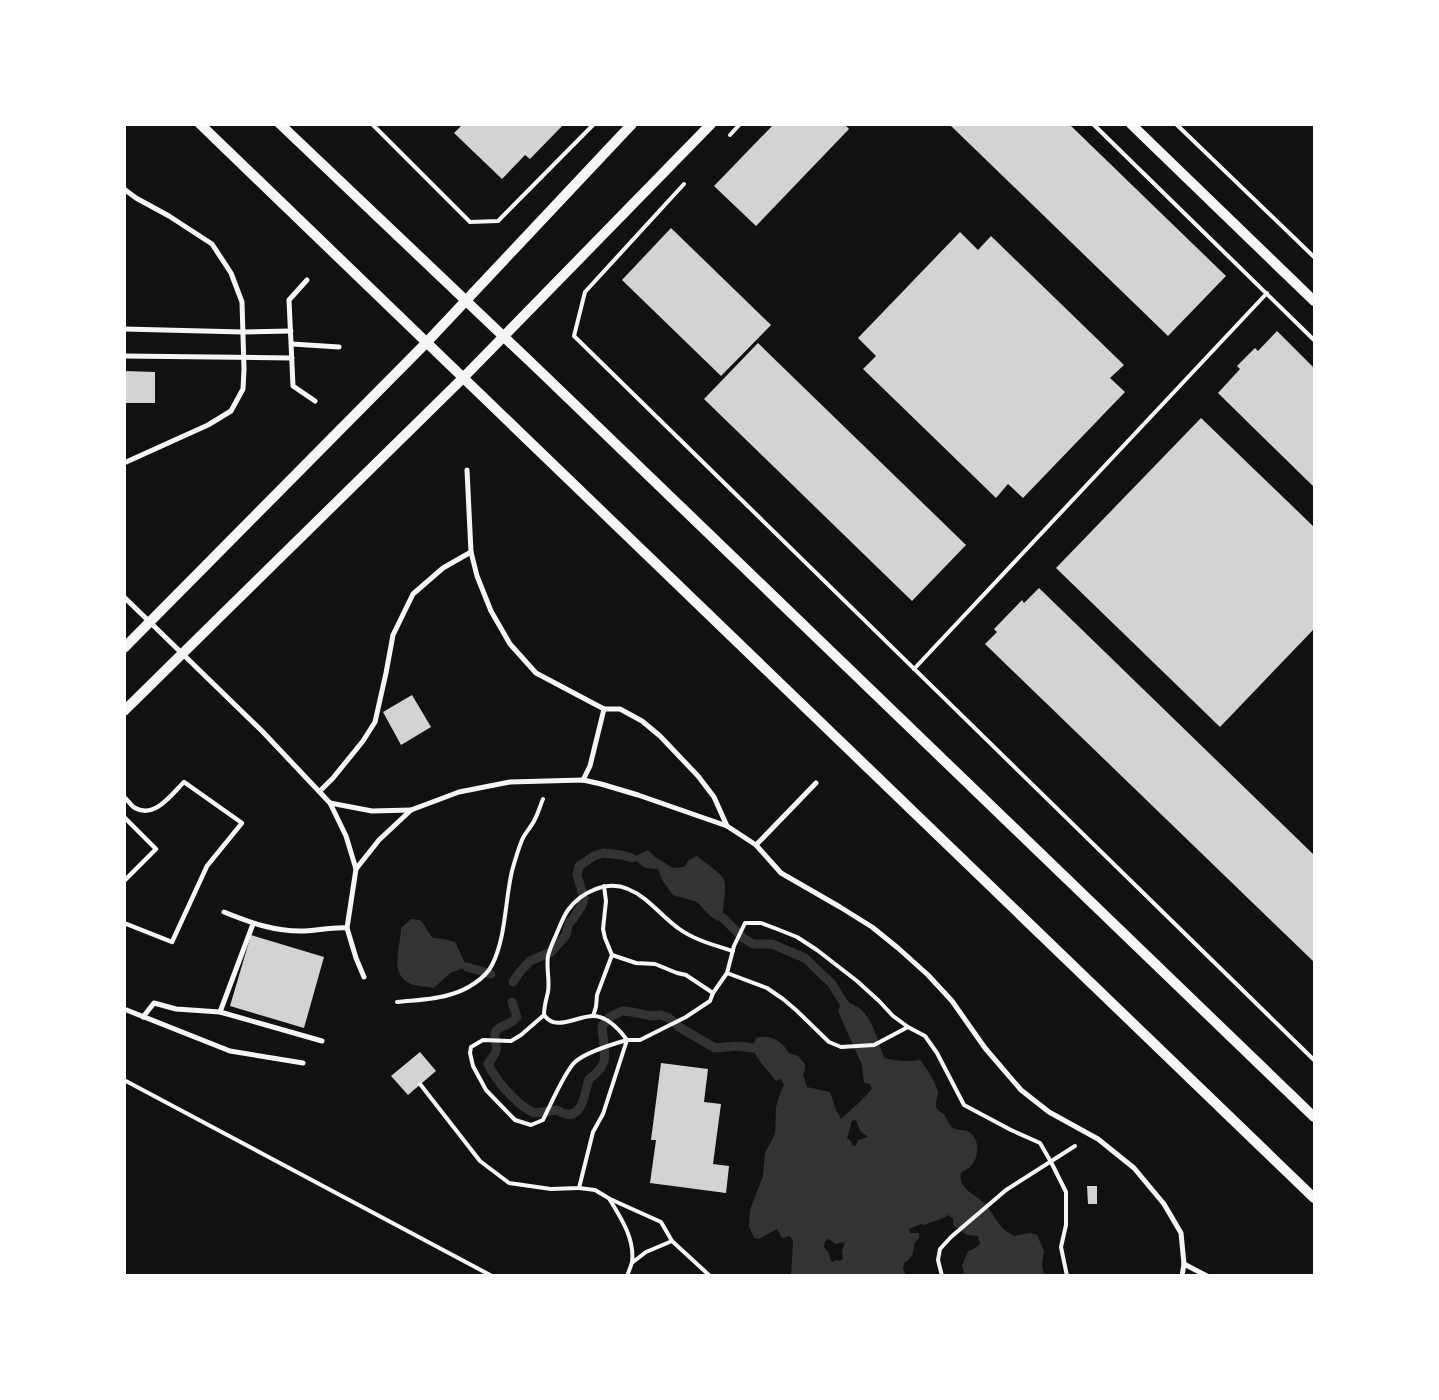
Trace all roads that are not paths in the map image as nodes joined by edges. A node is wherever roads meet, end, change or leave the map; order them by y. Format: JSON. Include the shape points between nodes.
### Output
{"nodes":[{"id":1,"x":200,"y":124,"type":"edge"},
{"id":2,"x":280,"y":124,"type":"edge"},
{"id":3,"x":632,"y":124,"type":"edge"},
{"id":4,"x":711,"y":124,"type":"edge"},
{"id":5,"x":1131,"y":124,"type":"edge"},
{"id":6,"x":124,"y":189,"type":"edge"},
{"id":7,"x":307,"y":280,"type":"dead end"},
{"id":8,"x":465,"y":300,"type":"junction"},
{"id":9,"x":1314,"y":301,"type":"edge"},
{"id":10,"x":124,"y":328,"type":"edge"},
{"id":11,"x":291,"y":331,"type":"junction"},
{"id":12,"x":243,"y":332,"type":"junction"},
{"id":13,"x":504,"y":336,"type":"junction"},
{"id":14,"x":426,"y":343,"type":"junction"},
{"id":15,"x":292,"y":344,"type":"junction"},
{"id":16,"x":339,"y":347,"type":"dead end"},
{"id":17,"x":124,"y":356,"type":"edge"},
{"id":18,"x":244,"y":358,"type":"junction"},
{"id":19,"x":292,"y":358,"type":"junction"},
{"id":20,"x":463,"y":378,"type":"junction"},
{"id":21,"x":315,"y":401,"type":"dead end"},
{"id":22,"x":124,"y":463,"type":"edge"},
{"id":23,"x":467,"y":470,"type":"dead end"},
{"id":24,"x":471,"y":552,"type":"junction"},
{"id":25,"x":124,"y":597,"type":"edge"},
{"id":26,"x":124,"y":648,"type":"edge"},
{"id":27,"x":604,"y":709,"type":"junction"},
{"id":28,"x":124,"y":711,"type":"edge"},
{"id":29,"x":583,"y":780,"type":"junction"},
{"id":30,"x":816,"y":783,"type":"dead end"},
{"id":31,"x":320,"y":791,"type":"junction"},
{"id":32,"x":124,"y":797,"type":"edge"},
{"id":33,"x":330,"y":802,"type":"junction"},
{"id":34,"x":411,"y":810,"type":"junction"},
{"id":35,"x":124,"y":817,"type":"edge"},
{"id":36,"x":727,"y":826,"type":"junction"},
{"id":37,"x":756,"y":845,"type":"junction"},
{"id":38,"x":356,"y":869,"type":"junction"},
{"id":39,"x":124,"y":881,"type":"edge"},
{"id":40,"x":224,"y":912,"type":"dead end"},
{"id":41,"x":124,"y":923,"type":"edge"},
{"id":42,"x":253,"y":924,"type":"junction"},
{"id":43,"x":347,"y":928,"type":"junction"},
{"id":44,"x":364,"y":977,"type":"dead end"},
{"id":45,"x":124,"y":1009,"type":"edge"},
{"id":46,"x":220,"y":1012,"type":"junction"},
{"id":47,"x":143,"y":1017,"type":"junction"},
{"id":48,"x":322,"y":1041,"type":"dead end"},
{"id":49,"x":303,"y":1063,"type":"dead end"},
{"id":50,"x":1314,"y":1117,"type":"edge"},
{"id":51,"x":1314,"y":1198,"type":"edge"},
{"id":52,"x":1184,"y":1264,"type":"junction"},
{"id":53,"x":1182,"y":1275,"type":"edge"},
{"id":54,"x":1207,"y":1275,"type":"edge"}],
"edges":[{"from":1,"to":14,"type":"street"},
{"from":2,"to":8,"type":"street"},
{"from":3,"to":8,"type":"street"},
{"from":4,"to":13,"type":"street"},
{"from":5,"to":9,"type":"street"},
{"from":6,"to":12,"type":"street","via":[[212,244],[231,273],[242,302]]},
{"from":7,"to":11,"type":"street","via":[[289,300]]},
{"from":8,"to":13,"type":"street"},
{"from":8,"to":14,"type":"street"},
{"from":10,"to":12,"type":"street"},
{"from":11,"to":12,"type":"street"},
{"from":11,"to":15,"type":"street"},
{"from":12,"to":18,"type":"street"},
{"from":13,"to":20,"type":"street"},
{"from":13,"to":50,"type":"street"},
{"from":14,"to":20,"type":"street"},
{"from":14,"to":26,"type":"street"},
{"from":15,"to":16,"type":"street"},
{"from":15,"to":19,"type":"street"},
{"from":17,"to":18,"type":"street"},
{"from":18,"to":19,"type":"street"},
{"from":18,"to":22,"type":"street","via":[[243,389],[231,411]]},
{"from":19,"to":21,"type":"street","via":[[293,386]]},
{"from":20,"to":28,"type":"street"},
{"from":20,"to":51,"type":"street"},
{"from":23,"to":24,"type":"street"},
{"from":24,"to":27,"type":"street","via":[[491,611],[510,644],[536,673]]},
{"from":24,"to":31,"type":"street","via":[[443,568],[413,594],[393,635],[375,722]]},
{"from":25,"to":31,"type":"street"},
{"from":27,"to":29,"type":"street"},
{"from":27,"to":36,"type":"street","via":[[620,709],[660,736],[714,797]]},
{"from":29,"to":34,"type":"street","via":[[483,786]]},
{"from":29,"to":36,"type":"street"},
{"from":30,"to":37,"type":"street"},
{"from":31,"to":33,"type":"street"},
{"from":32,"to":41,"type":"lane","via":[[135,808],[147,811],[158,807],[184,782],[242,823],[207,866],[172,942]]},
{"from":33,"to":34,"type":"street","via":[[372,811]]},
{"from":33,"to":38,"type":"street"},
{"from":34,"to":38,"type":"street"},
{"from":35,"to":39,"type":"lane","via":[[156,849]]},
{"from":36,"to":37,"type":"street"},
{"from":37,"to":52,"type":"street","via":[[781,873],[872,927],[928,975],[1021,1090],[1049,1112],[1098,1139],[1134,1168],[1164,1204],[1181,1233]]},
{"from":38,"to":43,"type":"street"},
{"from":40,"to":42,"type":"street"},
{"from":42,"to":43,"type":"street","via":[[306,931]]},
{"from":42,"to":46,"type":"street"},
{"from":43,"to":44,"type":"street"},
{"from":45,"to":47,"type":"street"},
{"from":46,"to":47,"type":"street","via":[[154,1004]]},
{"from":46,"to":48,"type":"street"},
{"from":47,"to":49,"type":"street","via":[[230,1051]]},
{"from":52,"to":53,"type":"street"},
{"from":52,"to":54,"type":"street"}]}
